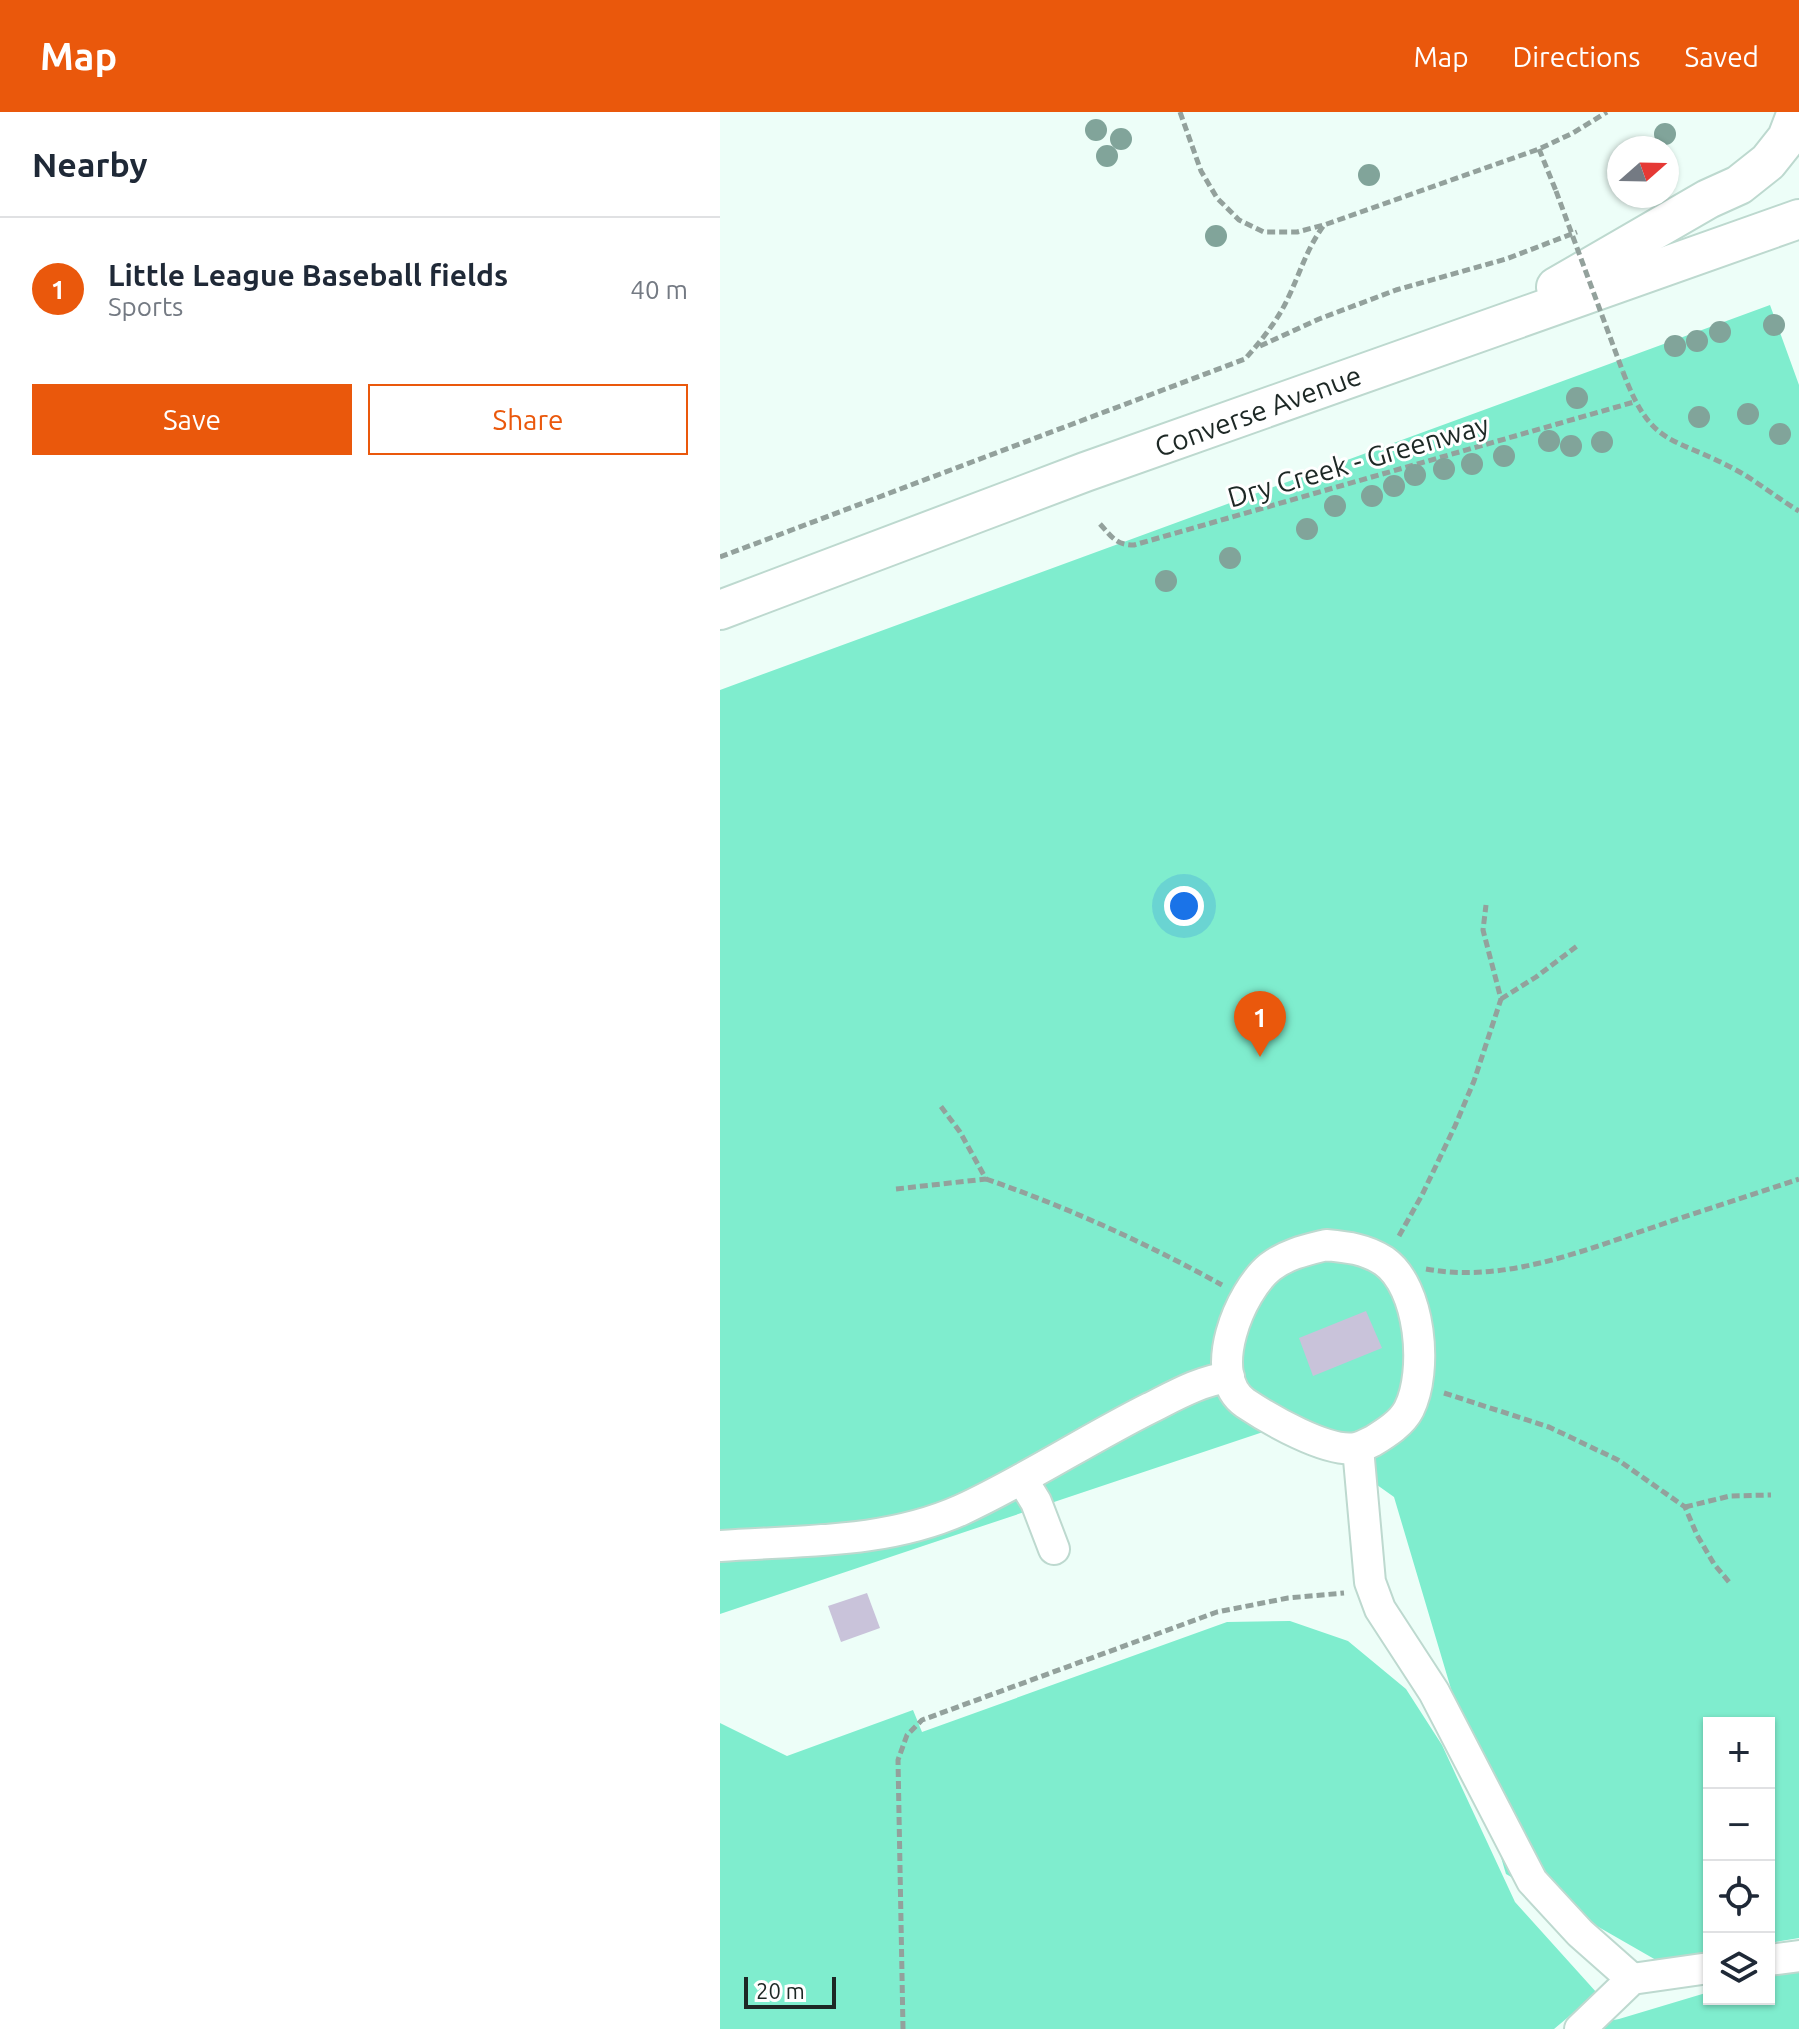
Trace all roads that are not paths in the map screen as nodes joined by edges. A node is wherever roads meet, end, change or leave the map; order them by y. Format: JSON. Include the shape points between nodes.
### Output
{"nodes":[{"id":1,"x":1797,"y":112,"type":"edge"},
{"id":2,"x":1799,"y":219,"type":"edge"},
{"id":3,"x":1477,"y":333,"type":"junction"},
{"id":4,"x":720,"y":610,"type":"edge"},
{"id":5,"x":1229,"y":1377,"type":"junction"},
{"id":6,"x":1358,"y":1448,"type":"junction"},
{"id":7,"x":1022,"y":1479,"type":"junction"},
{"id":8,"x":720,"y":1546,"type":"edge"},
{"id":9,"x":1054,"y":1549,"type":"dead end"},
{"id":10,"x":1799,"y":1956,"type":"edge"},
{"id":11,"x":1775,"y":1959,"type":"edge"},
{"id":12,"x":1703,"y":1969,"type":"edge"},
{"id":13,"x":1632,"y":1979,"type":"junction"},
{"id":14,"x":1580,"y":2029,"type":"edge"}],
"edges":[{"from":1,"to":3,"type":"main road","via":[[1787,138],[1768,162],[1739,185]]},
{"from":2,"to":3,"type":"main road","name":"Converse Avenue"},
{"from":3,"to":4,"type":"main road","name":"Converse Avenue","via":[[1085,472]]},
{"from":5,"to":6,"type":"lane","via":[[1240,1400],[1260,1412],[1317,1441]]},
{"from":5,"to":6,"type":"lane","via":[[1227,1354],[1234,1320],[1269,1268],[1294,1253],[1326,1245],[1357,1248],[1390,1267],[1405,1286],[1416,1315],[1418,1346],[1408,1411],[1389,1431]]},
{"from":5,"to":7,"type":"lane","via":[[1207,1380]]},
{"from":6,"to":13,"type":"lane","via":[[1372,1589],[1380,1609],[1434,1692],[1532,1881]]},
{"from":7,"to":8,"type":"lane","via":[[958,1511],[894,1531],[831,1541]]},
{"from":7,"to":9,"type":"lane"},
{"from":10,"to":11,"type":"lane"},
{"from":12,"to":13,"type":"lane"},
{"from":13,"to":14,"type":"lane"}]}
